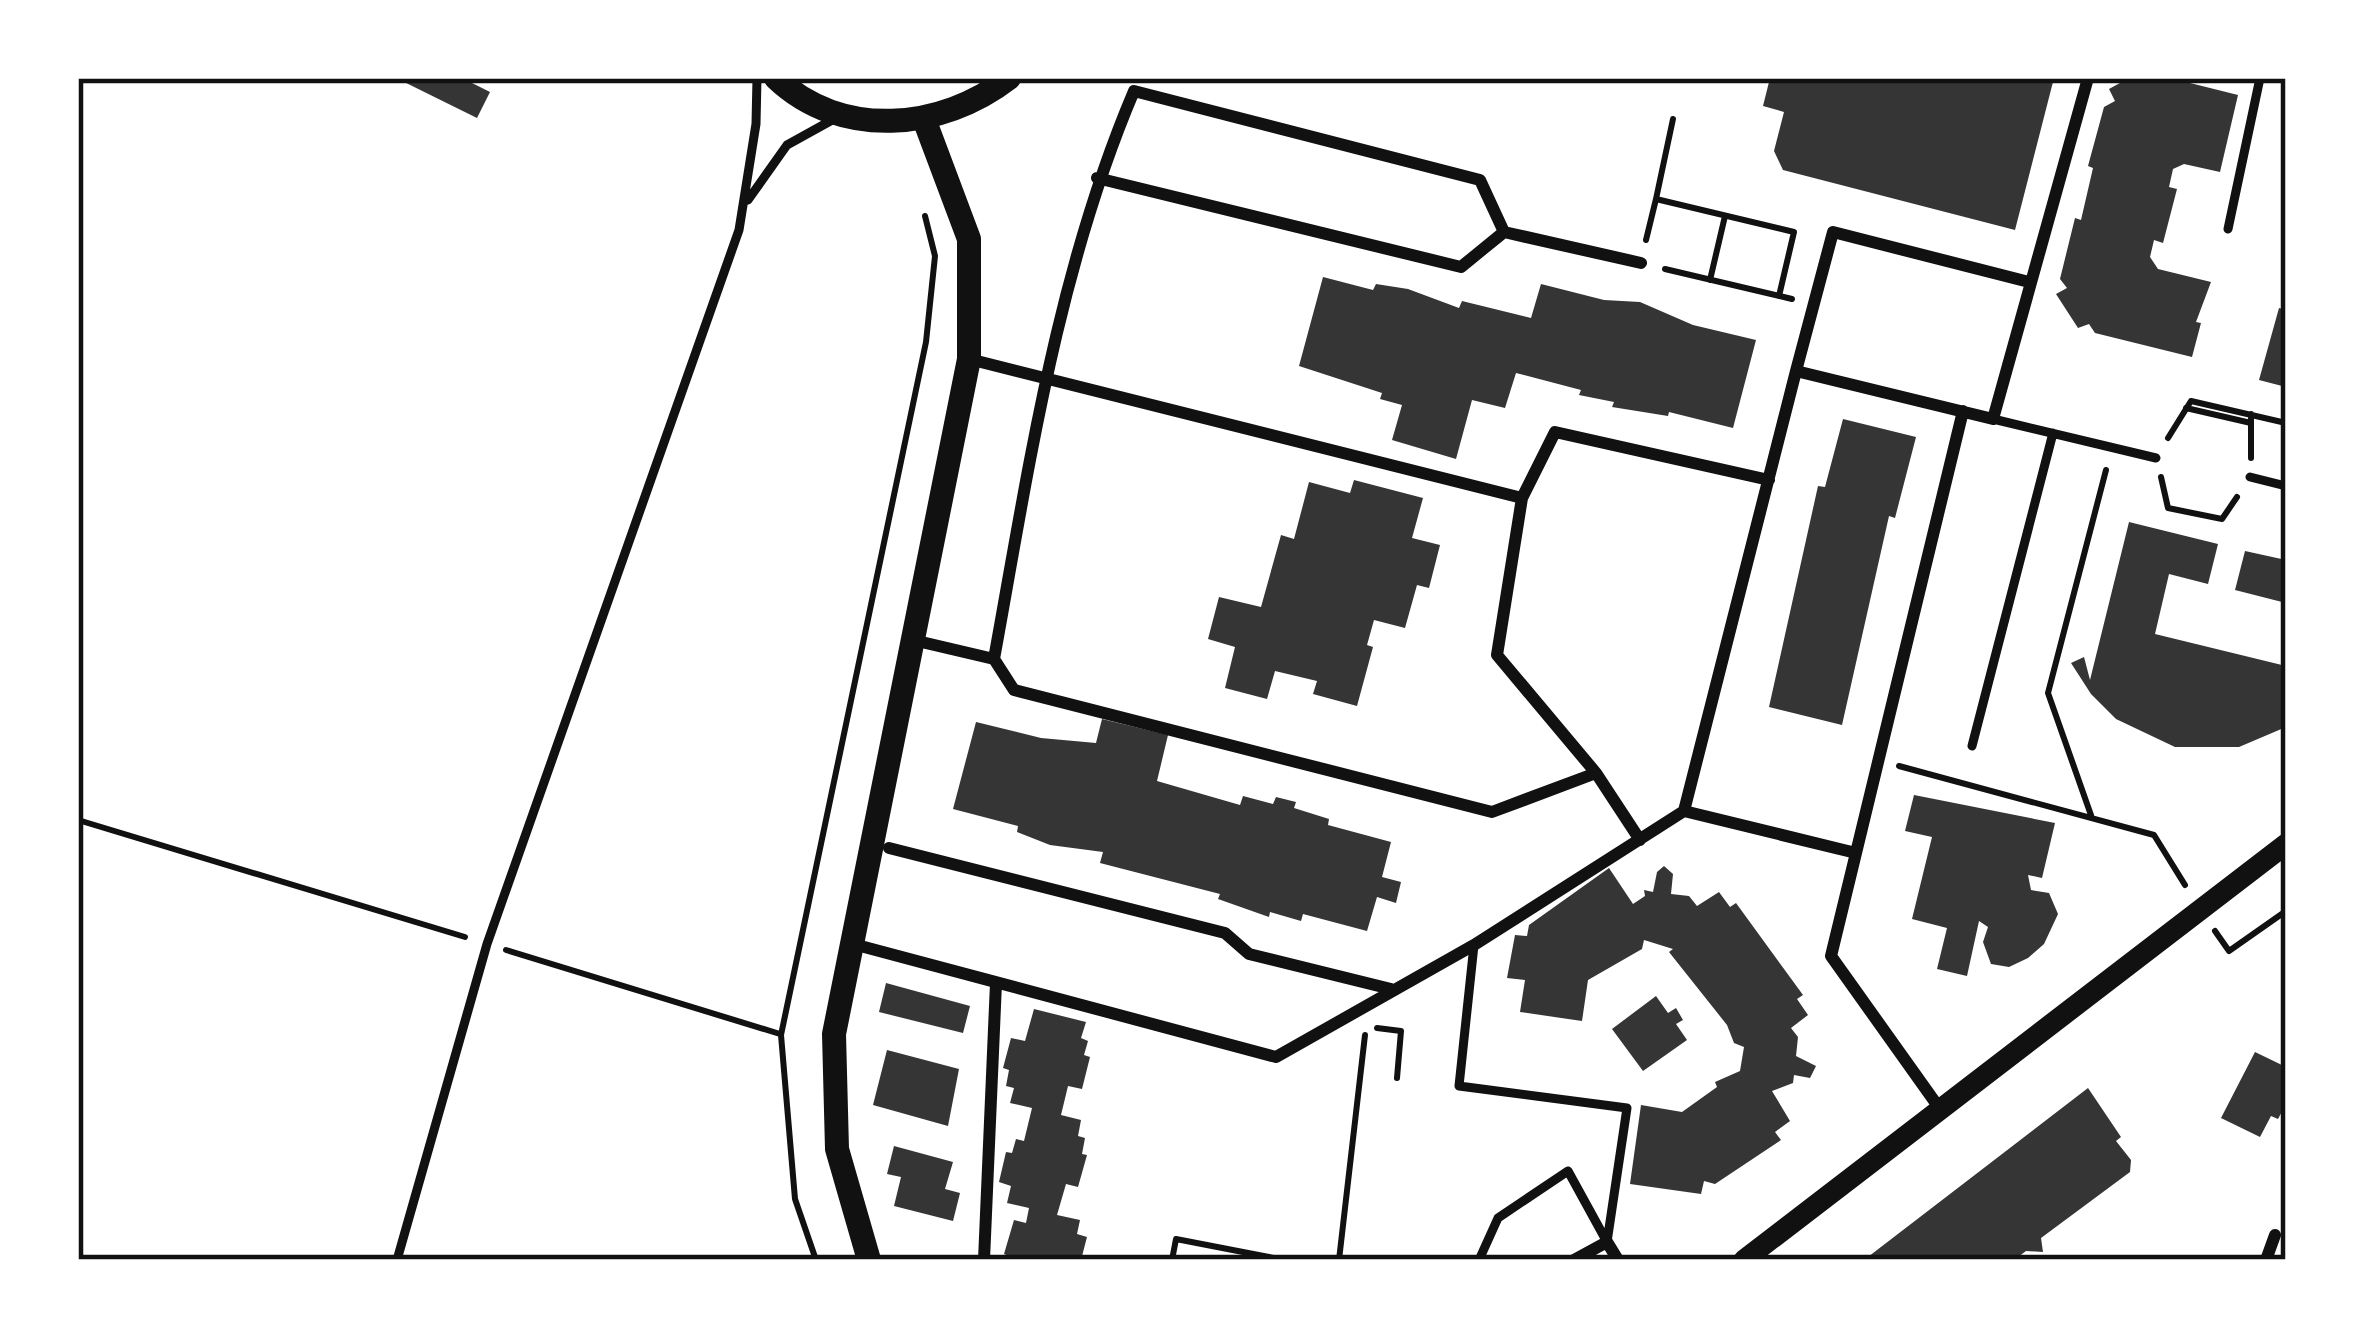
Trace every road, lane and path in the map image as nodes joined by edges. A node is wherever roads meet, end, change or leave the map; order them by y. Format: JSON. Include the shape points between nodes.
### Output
{"nodes":[{"id":1,"x":757,"y":78,"type":"edge"},
{"id":2,"x":776,"y":78,"type":"edge"},
{"id":3,"x":1009,"y":78,"type":"edge"},
{"id":4,"x":2088,"y":78,"type":"edge"},
{"id":5,"x":2260,"y":78,"type":"edge"},
{"id":6,"x":841,"y":115,"type":"junction"},
{"id":7,"x":924,"y":119,"type":"junction"},
{"id":8,"x":1673,"y":119,"type":"dead end"},
{"id":9,"x":942,"y":167,"type":"junction"},
{"id":10,"x":1097,"y":178,"type":"junction"},
{"id":11,"x":1656,"y":200,"type":"junction"},
{"id":12,"x":745,"y":204,"type":"junction"},
{"id":13,"x":1725,"y":216,"type":"junction"},
{"id":14,"x":2228,"y":229,"type":"dead end"},
{"id":15,"x":1504,"y":232,"type":"junction"},
{"id":16,"x":1641,"y":263,"type":"junction"},
{"id":17,"x":1710,"y":280,"type":"junction"},
{"id":18,"x":2029,"y":282,"type":"junction"},
{"id":19,"x":969,"y":359,"type":"junction"},
{"id":20,"x":1796,"y":371,"type":"junction"},
{"id":21,"x":1046,"y":376,"type":"junction"},
{"id":22,"x":1963,"y":411,"type":"junction"},
{"id":23,"x":2251,"y":418,"type":"junction"},
{"id":24,"x":1993,"y":419,"type":"junction"},
{"id":25,"x":2286,"y":423,"type":"edge"},
{"id":26,"x":2053,"y":433,"type":"junction"},
{"id":27,"x":2111,"y":447,"type":"junction"},
{"id":28,"x":2156,"y":458,"type":"joint"},
{"id":29,"x":2250,"y":477,"type":"joint"},
{"id":30,"x":1768,"y":480,"type":"junction"},
{"id":31,"x":2286,"y":486,"type":"edge"},
{"id":32,"x":1522,"y":498,"type":"junction"},
{"id":33,"x":2168,"y":508,"type":"dead end"},
{"id":34,"x":2222,"y":520,"type":"dead end"},
{"id":35,"x":913,"y":640,"type":"junction"},
{"id":36,"x":994,"y":659,"type":"junction"},
{"id":37,"x":1972,"y":746,"type":"dead end"},
{"id":38,"x":1879,"y":760,"type":"junction"},
{"id":39,"x":1596,"y":773,"type":"junction"},
{"id":40,"x":1684,"y":811,"type":"junction"},
{"id":41,"x":2092,"y":818,"type":"junction"},
{"id":42,"x":78,"y":820,"type":"edge"},
{"id":43,"x":1640,"y":840,"type":"junction"},
{"id":44,"x":2286,"y":844,"type":"edge"},
{"id":45,"x":889,"y":848,"type":"dead end"},
{"id":46,"x":1856,"y":853,"type":"junction"},
{"id":47,"x":2200,"y":910,"type":"junction"},
{"id":48,"x":2286,"y":910,"type":"edge"},
{"id":49,"x":849,"y":943,"type":"junction"},
{"id":50,"x":487,"y":944,"type":"junction"},
{"id":51,"x":1474,"y":945,"type":"junction"},
{"id":52,"x":996,"y":982,"type":"junction"},
{"id":53,"x":1391,"y":989,"type":"junction"},
{"id":54,"x":781,"y":1035,"type":"junction"},
{"id":55,"x":1397,"y":1078,"type":"dead end"},
{"id":56,"x":1940,"y":1109,"type":"junction"},
{"id":57,"x":2275,"y":1235,"type":"dead end"},
{"id":58,"x":1607,"y":1242,"type":"junction"},
{"id":59,"x":397,"y":1260,"type":"edge"},
{"id":60,"x":816,"y":1260,"type":"edge"},
{"id":61,"x":868,"y":1260,"type":"edge"},
{"id":62,"x":984,"y":1260,"type":"edge"},
{"id":63,"x":1172,"y":1260,"type":"edge"},
{"id":64,"x":1284,"y":1260,"type":"edge"},
{"id":65,"x":1339,"y":1260,"type":"edge"},
{"id":66,"x":1479,"y":1260,"type":"edge"},
{"id":67,"x":1574,"y":1260,"type":"edge"},
{"id":68,"x":1618,"y":1260,"type":"edge"},
{"id":69,"x":1744,"y":1260,"type":"edge"},
{"id":70,"x":2266,"y":1260,"type":"edge"}],
"edges":[{"from":1,"to":12,"type":"lane"},
{"from":2,"to":6,"type":"main road"},
{"from":3,"to":7,"type":"main road"},
{"from":4,"to":18,"type":"street"},
{"from":5,"to":14,"type":"lane"},
{"from":6,"to":7,"type":"main road"},
{"from":6,"to":12,"type":"lane","via":[[787,145]]},
{"from":7,"to":9,"type":"main road"},
{"from":8,"to":11,"type":"path"},
{"from":9,"to":19,"type":"main road","via":[[969,239]]},
{"from":9,"to":54,"type":"path","via":[[915,181],[935,256],[926,342]]},
{"from":10,"to":15,"type":"street","via":[[1461,267]]},
{"from":10,"to":15,"type":"street","via":[[1134,91],[1480,180]]},
{"from":10,"to":21,"type":"street"},
{"from":11,"to":13,"type":"path"},
{"from":11,"to":16,"type":"path"},
{"from":12,"to":50,"type":"lane"},
{"from":13,"to":17,"type":"path"},
{"from":13,"to":17,"type":"path","via":[[1794,232],[1779,296]]},
{"from":15,"to":16,"type":"street"},
{"from":16,"to":17,"type":"path"},
{"from":18,"to":20,"type":"street","via":[[1833,232]]},
{"from":18,"to":24,"type":"street"},
{"from":19,"to":21,"type":"street"},
{"from":19,"to":35,"type":"main road"},
{"from":20,"to":22,"type":"street"},
{"from":20,"to":30,"type":"street"},
{"from":21,"to":32,"type":"street"},
{"from":21,"to":36,"type":"street"},
{"from":22,"to":24,"type":"street"},
{"from":22,"to":38,"type":"street"},
{"from":23,"to":25,"type":"path"},
{"from":23,"to":28,"type":"path","via":[[2191,400]]},
{"from":23,"to":29,"type":"path"},
{"from":24,"to":26,"type":"lane"},
{"from":26,"to":27,"type":"lane"},
{"from":26,"to":37,"type":"lane"},
{"from":27,"to":28,"type":"lane"},
{"from":27,"to":41,"type":"path","via":[[2048,693]]},
{"from":29,"to":31,"type":"lane"},
{"from":30,"to":32,"type":"street","via":[[1555,433]]},
{"from":30,"to":40,"type":"street"},
{"from":32,"to":39,"type":"street","via":[[1497,655]]},
{"from":33,"to":34,"type":"path"},
{"from":35,"to":36,"type":"street"},
{"from":35,"to":49,"type":"main road"},
{"from":36,"to":39,"type":"street","via":[[1014,690],[1492,812]]},
{"from":38,"to":41,"type":"path"},
{"from":38,"to":46,"type":"street"},
{"from":39,"to":43,"type":"street"},
{"from":40,"to":43,"type":"street"},
{"from":40,"to":46,"type":"street"},
{"from":41,"to":47,"type":"path","via":[[2154,835]]},
{"from":42,"to":50,"type":"path"},
{"from":43,"to":51,"type":"street"},
{"from":44,"to":47,"type":"street"},
{"from":45,"to":53,"type":"street","via":[[1225,933],[1249,954]]},
{"from":46,"to":56,"type":"street","via":[[1831,956]]},
{"from":47,"to":48,"type":"path","via":[[2229,950]]},
{"from":47,"to":56,"type":"street"},
{"from":49,"to":52,"type":"street"},
{"from":49,"to":61,"type":"main road","via":[[834,1034],[837,1149]]},
{"from":50,"to":54,"type":"path"},
{"from":50,"to":59,"type":"lane"},
{"from":51,"to":53,"type":"street"},
{"from":51,"to":58,"type":"lane","via":[[1459,1086],[1627,1108]]},
{"from":52,"to":53,"type":"street","via":[[1276,1058]]},
{"from":52,"to":62,"type":"street"},
{"from":54,"to":60,"type":"path","via":[[795,1199]]},
{"from":55,"to":65,"type":"path","via":[[1401,1031],[1366,1026]]},
{"from":56,"to":69,"type":"street"},
{"from":57,"to":70,"type":"street"},
{"from":58,"to":66,"type":"lane","via":[[1568,1171],[1498,1218]]},
{"from":58,"to":67,"type":"street"},
{"from":58,"to":68,"type":"street"},
{"from":63,"to":64,"type":"path","via":[[1176,1239]]}]}
